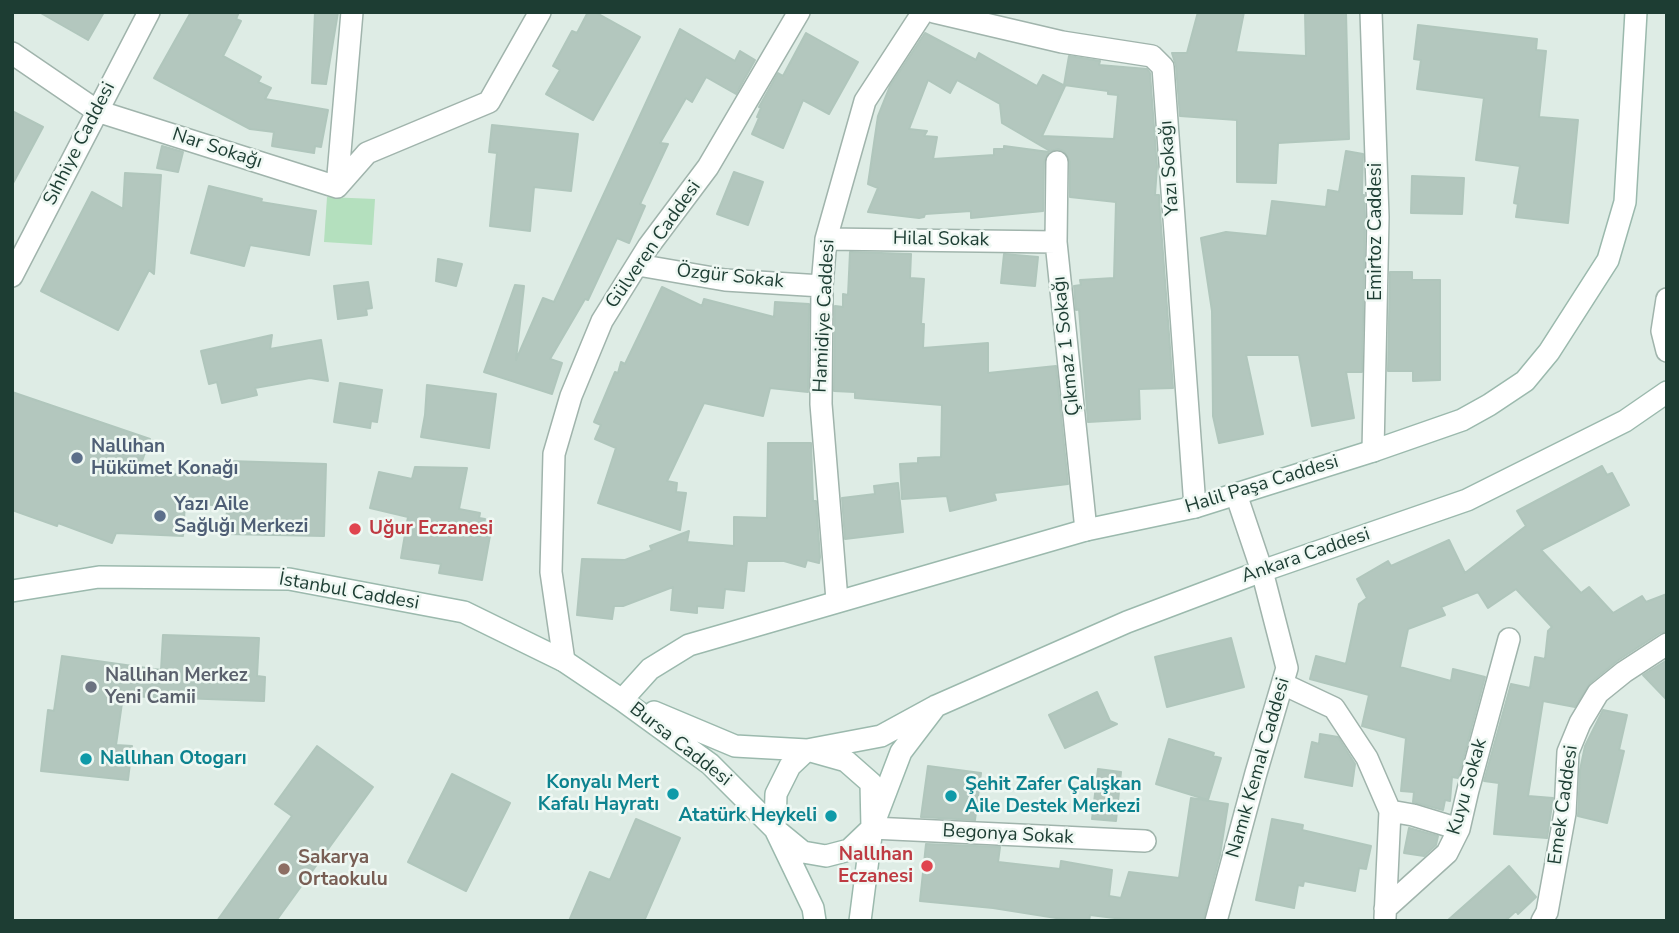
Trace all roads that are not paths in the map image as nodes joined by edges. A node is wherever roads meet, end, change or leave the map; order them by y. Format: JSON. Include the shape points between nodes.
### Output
{"nodes":[{"id":1,"x":149,"y":12,"type":"edge"},
{"id":2,"x":352,"y":12,"type":"edge"},
{"id":3,"x":540,"y":12,"type":"edge"},
{"id":4,"x":799,"y":12,"type":"edge"},
{"id":5,"x":923,"y":12,"type":"edge"},
{"id":6,"x":934,"y":12,"type":"edge"},
{"id":7,"x":1371,"y":12,"type":"edge"},
{"id":8,"x":1636,"y":12,"type":"edge"},
{"id":9,"x":12,"y":54,"type":"edge"},
{"id":10,"x":97,"y":111,"type":"junction"},
{"id":11,"x":1057,"y":162,"type":"dead end"},
{"id":12,"x":337,"y":187,"type":"junction"},
{"id":13,"x":826,"y":239,"type":"junction"},
{"id":14,"x":1056,"y":242,"type":"junction"},
{"id":15,"x":638,"y":265,"type":"junction"},
{"id":16,"x":12,"y":276,"type":"edge"},
{"id":17,"x":822,"y":286,"type":"junction"},
{"id":18,"x":1667,"y":299,"type":"edge"},
{"id":19,"x":1667,"y":351,"type":"edge"},
{"id":20,"x":1667,"y":392,"type":"edge"},
{"id":21,"x":1373,"y":451,"type":"junction"},
{"id":22,"x":1236,"y":494,"type":"junction"},
{"id":23,"x":1195,"y":507,"type":"junction"},
{"id":24,"x":1086,"y":530,"type":"junction"},
{"id":25,"x":1262,"y":571,"type":"junction"},
{"id":26,"x":12,"y":591,"type":"edge"},
{"id":27,"x":837,"y":600,"type":"junction"},
{"id":28,"x":1509,"y":639,"type":"dead end"},
{"id":29,"x":1667,"y":645,"type":"edge"},
{"id":30,"x":564,"y":661,"type":"junction"},
{"id":31,"x":1283,"y":684,"type":"junction"},
{"id":32,"x":622,"y":699,"type":"junction"},
{"id":33,"x":936,"y":706,"type":"junction"},
{"id":34,"x":807,"y":750,"type":"junction"},
{"id":35,"x":1390,"y":811,"type":"junction"},
{"id":36,"x":872,"y":828,"type":"junction"},
{"id":37,"x":775,"y":829,"type":"junction"},
{"id":38,"x":1459,"y":829,"type":"junction"},
{"id":39,"x":1144,"y":841,"type":"dead end"},
{"id":40,"x":1385,"y":915,"type":"edge"},
{"id":41,"x":815,"y":921,"type":"edge"},
{"id":42,"x":861,"y":921,"type":"edge"},
{"id":43,"x":1216,"y":921,"type":"edge"},
{"id":44,"x":1542,"y":921,"type":"edge"}],
"edges":[{"from":1,"to":10,"type":"street","name":"Sıhhiye Caddesi"},
{"from":2,"to":12,"type":"street"},
{"from":3,"to":12,"type":"street","via":[[489,102],[367,153]]},
{"from":4,"to":15,"type":"street","name":"Gülveren Caddesi","via":[[708,167]]},
{"from":5,"to":13,"type":"street","name":"Hamidiye Caddesi","via":[[866,101]]},
{"from":6,"to":23,"type":"street","name":"Yazı Sokağı","via":[[1152,56],[1163,67]]},
{"from":7,"to":21,"type":"street","name":"Emirtoz Caddesi","via":[[1378,217]]},
{"from":8,"to":21,"type":"street","name":"Halil Paşa Caddesi","via":[[1625,202],[1608,260],[1525,381],[1462,420]]},
{"from":9,"to":10,"type":"street","name":"Nar Sokağı"},
{"from":10,"to":12,"type":"street","name":"Nar Sokağı"},
{"from":10,"to":16,"type":"street","name":"Sıhhiye Caddesi"},
{"from":11,"to":14,"type":"street","name":"Çıkmaz 1 Sokağı"},
{"from":13,"to":14,"type":"street","name":"Hilal Sokak"},
{"from":13,"to":17,"type":"street","name":"Hamidiye Caddesi"},
{"from":14,"to":24,"type":"street","name":"Çıkmaz 1 Sokağı"},
{"from":15,"to":17,"type":"street","name":"Özgür Sokak","via":[[725,280]]},
{"from":15,"to":30,"type":"street","name":"Gülveren Caddesi","via":[[601,320],[554,454],[551,572]]},
{"from":17,"to":27,"type":"street","name":"Hamidiye Caddesi","via":[[821,404]]},
{"from":18,"to":19,"type":"street","via":[[1662,331]]},
{"from":20,"to":25,"type":"street","name":"Ankara Caddesi","via":[[1625,421],[1466,500]]},
{"from":21,"to":22,"type":"street","name":"Halil Paşa Caddesi"},
{"from":22,"to":23,"type":"street","name":"Halil Paşa Caddesi"},
{"from":22,"to":25,"type":"street","name":"Namık Kemal Caddesi"},
{"from":23,"to":24,"type":"street","name":"Halil Paşa Caddesi"},
{"from":24,"to":27,"type":"street","name":"Halil Paşa Caddesi"},
{"from":25,"to":31,"type":"street","name":"Namık Kemal Caddesi","via":[[1287,668]]},
{"from":25,"to":33,"type":"street","name":"Ankara Caddesi","via":[[1127,622]]},
{"from":26,"to":30,"type":"street","name":"İstanbul Caddesi","via":[[99,577],[289,579],[464,612]]},
{"from":27,"to":32,"type":"street","name":"Halil Paşa Caddesi","via":[[689,645],[650,669]]},
{"from":28,"to":38,"type":"street","name":"Kuyu Sokak"},
{"from":29,"to":44,"type":"street","name":"Emek Caddesi","via":[[1598,694],[1580,723],[1568,752],[1565,813]]},
{"from":30,"to":32,"type":"street","name":"İstanbul Caddesi"},
{"from":31,"to":35,"type":"street","via":[[1334,708],[1367,758]]},
{"from":31,"to":43,"type":"street","name":"Namık Kemal Caddesi"},
{"from":32,"to":34,"type":"street","name":"Bursa Caddesi","via":[[735,746]]},
{"from":32,"to":37,"type":"street","name":"Bursa Caddesi","via":[[710,764]]},
{"from":33,"to":34,"type":"street","name":"Ankara Caddesi","via":[[881,736]]},
{"from":33,"to":36,"type":"street","name":"Ankara Caddesi","via":[[901,751]]},
{"from":34,"to":36,"type":"street","name":"Bursa Caddesi","via":[[846,761],[871,783]]},
{"from":34,"to":37,"type":"street","via":[[790,766],[776,794]]},
{"from":35,"to":38,"type":"street"},
{"from":35,"to":40,"type":"street"},
{"from":36,"to":37,"type":"street","name":"Ankara Caddesi","via":[[849,850],[826,856],[803,852]]},
{"from":36,"to":39,"type":"street","name":"Begonya Sokak"},
{"from":36,"to":42,"type":"street","name":"Bursa Caddesi"},
{"from":37,"to":41,"type":"street","name":"Bursa Caddesi"},
{"from":38,"to":40,"type":"street","name":"Kuyu Sokak","via":[[1447,853]]}]}
